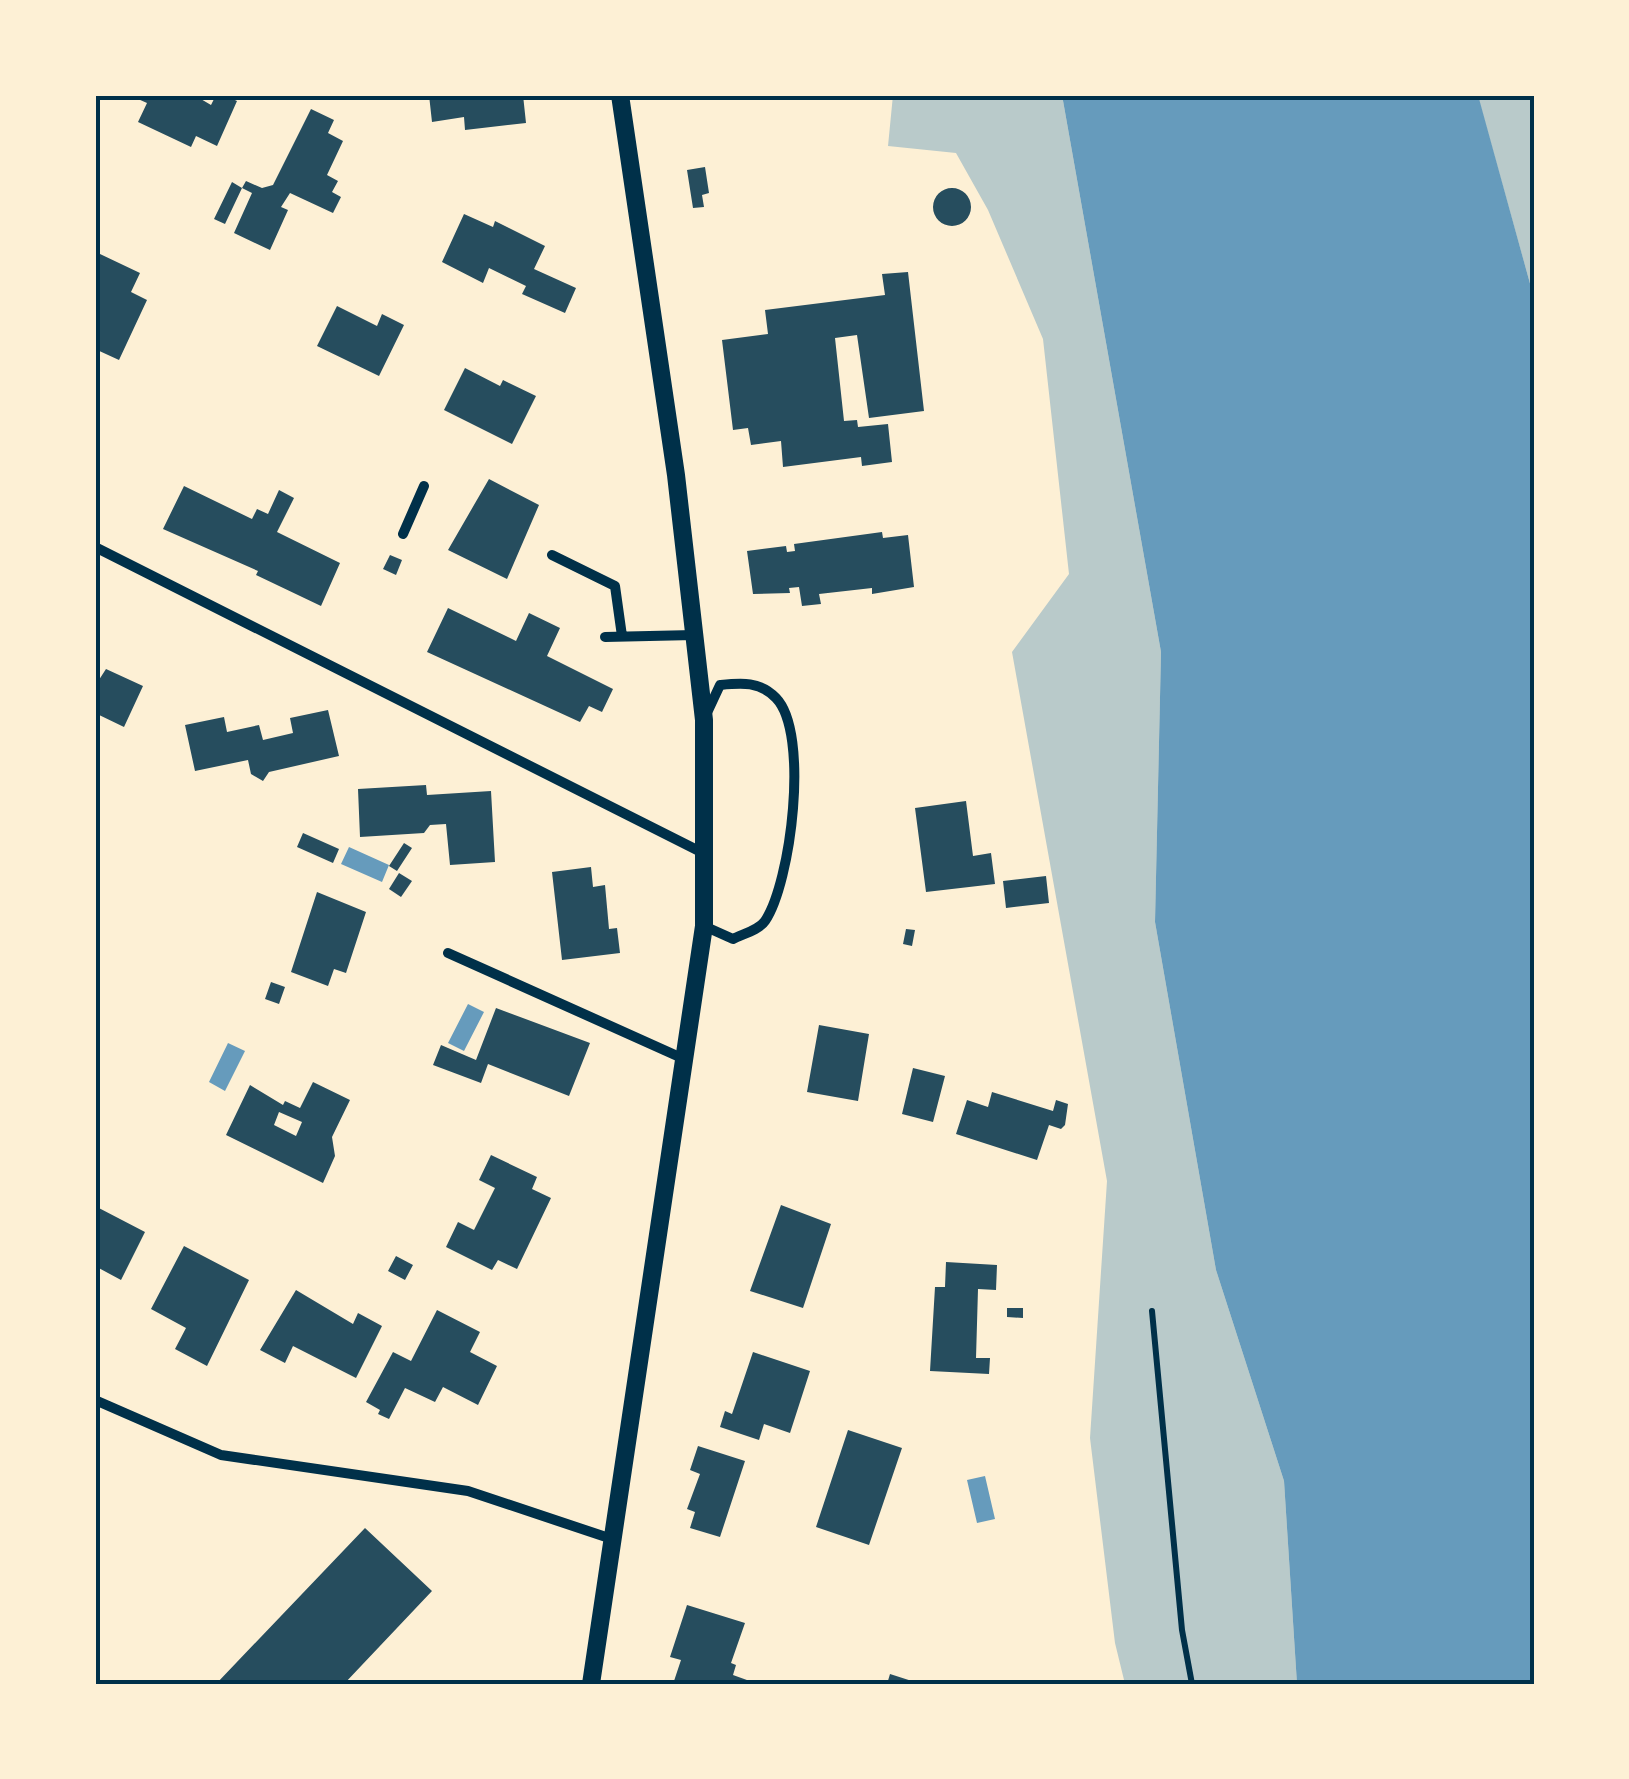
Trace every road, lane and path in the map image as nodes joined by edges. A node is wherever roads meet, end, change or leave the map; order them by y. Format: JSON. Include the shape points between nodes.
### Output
{"nodes":[{"id":1,"x":620,"y":95,"type":"edge"},
{"id":2,"x":424,"y":486,"type":"dead end"},
{"id":3,"x":404,"y":534,"type":"dead end"},
{"id":4,"x":95,"y":547,"type":"edge"},
{"id":5,"x":552,"y":555,"type":"dead end"},
{"id":6,"x":694,"y":635,"type":"junction"},
{"id":7,"x":622,"y":636,"type":"junction"},
{"id":8,"x":604,"y":637,"type":"dead end"},
{"id":9,"x":704,"y":720,"type":"junction"},
{"id":10,"x":704,"y":854,"type":"junction"},
{"id":11,"x":704,"y":926,"type":"junction"},
{"id":12,"x":448,"y":953,"type":"dead end"},
{"id":13,"x":684,"y":1059,"type":"junction"},
{"id":14,"x":1152,"y":1310,"type":"dead end"},
{"id":15,"x":95,"y":1400,"type":"edge"},
{"id":16,"x":612,"y":1538,"type":"junction"},
{"id":17,"x":591,"y":1684,"type":"edge"},
{"id":18,"x":1192,"y":1684,"type":"edge"}],
"edges":[{"from":1,"to":6,"type":"street"},
{"from":2,"to":3,"type":"street"},
{"from":4,"to":10,"type":"street"},
{"from":5,"to":7,"type":"street","via":[[615,586]]},
{"from":6,"to":7,"type":"street"},
{"from":6,"to":9,"type":"street"},
{"from":7,"to":8,"type":"street"},
{"from":9,"to":10,"type":"street"},
{"from":9,"to":11,"type":"street","via":[[720,686],[752,682],[778,700],[790,739],[794,794],[782,891],[763,926],[733,938]]},
{"from":10,"to":11,"type":"street"},
{"from":11,"to":13,"type":"street"},
{"from":12,"to":13,"type":"street"},
{"from":13,"to":16,"type":"street"},
{"from":14,"to":18,"type":"path"},
{"from":15,"to":16,"type":"street","via":[[221,1455],[468,1491]]},
{"from":16,"to":17,"type":"street"}]}
